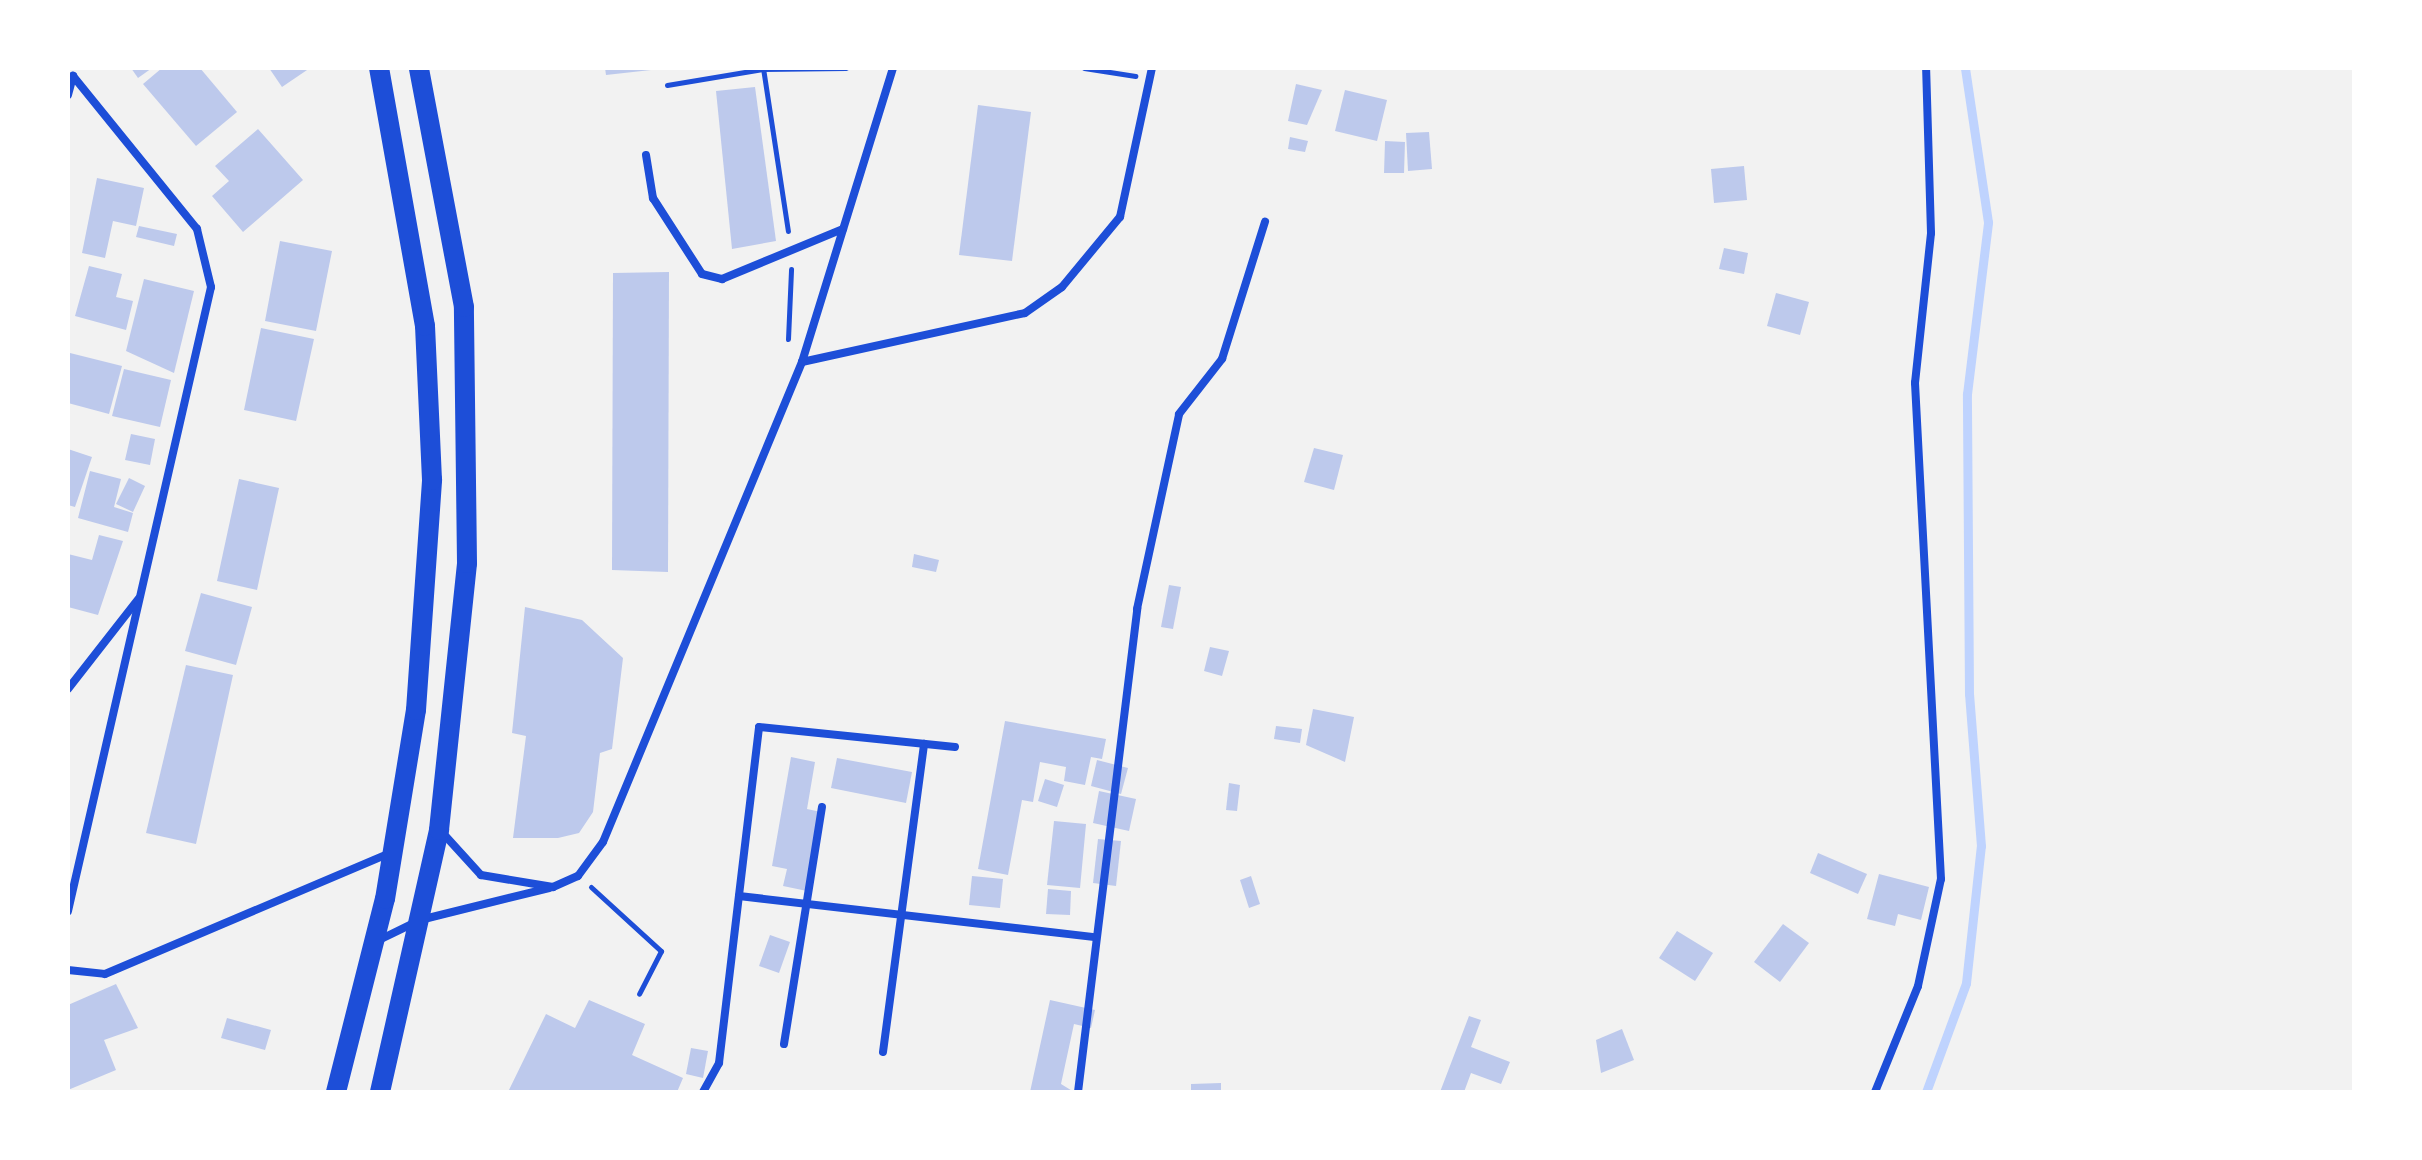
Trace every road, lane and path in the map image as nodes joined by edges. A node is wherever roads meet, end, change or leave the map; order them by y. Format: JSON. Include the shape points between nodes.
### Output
{"nodes":[{"id":1,"x":379,"y":68,"type":"edge"},
{"id":2,"x":419,"y":68,"type":"edge"},
{"id":3,"x":846,"y":68,"type":"edge"},
{"id":4,"x":893,"y":68,"type":"edge"},
{"id":5,"x":1084,"y":68,"type":"edge"},
{"id":6,"x":1152,"y":68,"type":"edge"},
{"id":7,"x":1926,"y":68,"type":"edge"},
{"id":8,"x":1150,"y":78,"type":"junction"},
{"id":9,"x":667,"y":85,"type":"dead end"},
{"id":10,"x":68,"y":95,"type":"edge"},
{"id":11,"x":646,"y":155,"type":"dead end"},
{"id":12,"x":1265,"y":222,"type":"dead end"},
{"id":13,"x":843,"y":229,"type":"junction"},
{"id":14,"x":802,"y":362,"type":"junction"},
{"id":15,"x":142,"y":594,"type":"junction"},
{"id":16,"x":68,"y":689,"type":"edge"},
{"id":17,"x":924,"y":744,"type":"junction"},
{"id":18,"x":955,"y":747,"type":"dead end"},
{"id":19,"x":822,"y":807,"type":"dead end"},
{"id":20,"x":439,"y":830,"type":"junction"},
{"id":21,"x":390,"y":853,"type":"junction"},
{"id":22,"x":578,"y":876,"type":"junction"},
{"id":23,"x":553,"y":887,"type":"junction"},
{"id":24,"x":739,"y":896,"type":"junction"},
{"id":25,"x":806,"y":903,"type":"junction"},
{"id":26,"x":68,"y":911,"type":"edge"},
{"id":27,"x":897,"y":914,"type":"junction"},
{"id":28,"x":420,"y":920,"type":"junction"},
{"id":29,"x":1095,"y":937,"type":"junction"},
{"id":30,"x":373,"y":943,"type":"junction"},
{"id":31,"x":68,"y":970,"type":"edge"},
{"id":32,"x":639,"y":994,"type":"dead end"},
{"id":33,"x":784,"y":1044,"type":"dead end"},
{"id":34,"x":883,"y":1052,"type":"dead end"},
{"id":35,"x":336,"y":1092,"type":"edge"},
{"id":36,"x":380,"y":1092,"type":"edge"},
{"id":37,"x":703,"y":1092,"type":"edge"},
{"id":38,"x":1078,"y":1092,"type":"edge"},
{"id":39,"x":1875,"y":1092,"type":"edge"}],
"edges":[{"from":1,"to":21,"type":"main road","via":[[425,326],[432,480],[416,710]]},
{"from":2,"to":20,"type":"main road","via":[[464,307],[471,412],[467,563]]},
{"from":3,"to":9,"type":"path","via":[[763,69]]},
{"from":4,"to":13,"type":"street"},
{"from":5,"to":8,"type":"path"},
{"from":6,"to":8,"type":"street"},
{"from":7,"to":39,"type":"street","via":[[1931,233],[1915,383],[1941,879],[1918,986]]},
{"from":8,"to":14,"type":"street","via":[[1120,217],[1062,287],[1025,313]]},
{"from":10,"to":15,"type":"street","via":[[73,76],[197,229],[211,287]]},
{"from":11,"to":13,"type":"street","via":[[653,198],[702,274],[722,279]]},
{"from":12,"to":29,"type":"street","via":[[1222,359],[1179,414],[1137,609]]},
{"from":13,"to":14,"type":"street"},
{"from":14,"to":22,"type":"street","via":[[619,808]]},
{"from":15,"to":16,"type":"street"},
{"from":15,"to":26,"type":"street"},
{"from":17,"to":18,"type":"street"},
{"from":17,"to":24,"type":"street","via":[[759,727]]},
{"from":17,"to":27,"type":"street"},
{"from":19,"to":25,"type":"street"},
{"from":20,"to":23,"type":"street","via":[[481,875]]},
{"from":20,"to":28,"type":"main road"},
{"from":21,"to":30,"type":"main road"},
{"from":21,"to":31,"type":"street","via":[[105,974]]},
{"from":22,"to":23,"type":"street"},
{"from":22,"to":32,"type":"path","via":[[661,951]]},
{"from":23,"to":28,"type":"street"},
{"from":24,"to":25,"type":"street"},
{"from":24,"to":37,"type":"street","via":[[719,1063]]},
{"from":25,"to":27,"type":"street"},
{"from":25,"to":33,"type":"street"},
{"from":27,"to":29,"type":"street"},
{"from":27,"to":34,"type":"street"},
{"from":28,"to":30,"type":"street"},
{"from":28,"to":36,"type":"main road"},
{"from":29,"to":38,"type":"street"},
{"from":30,"to":35,"type":"main road"}]}
